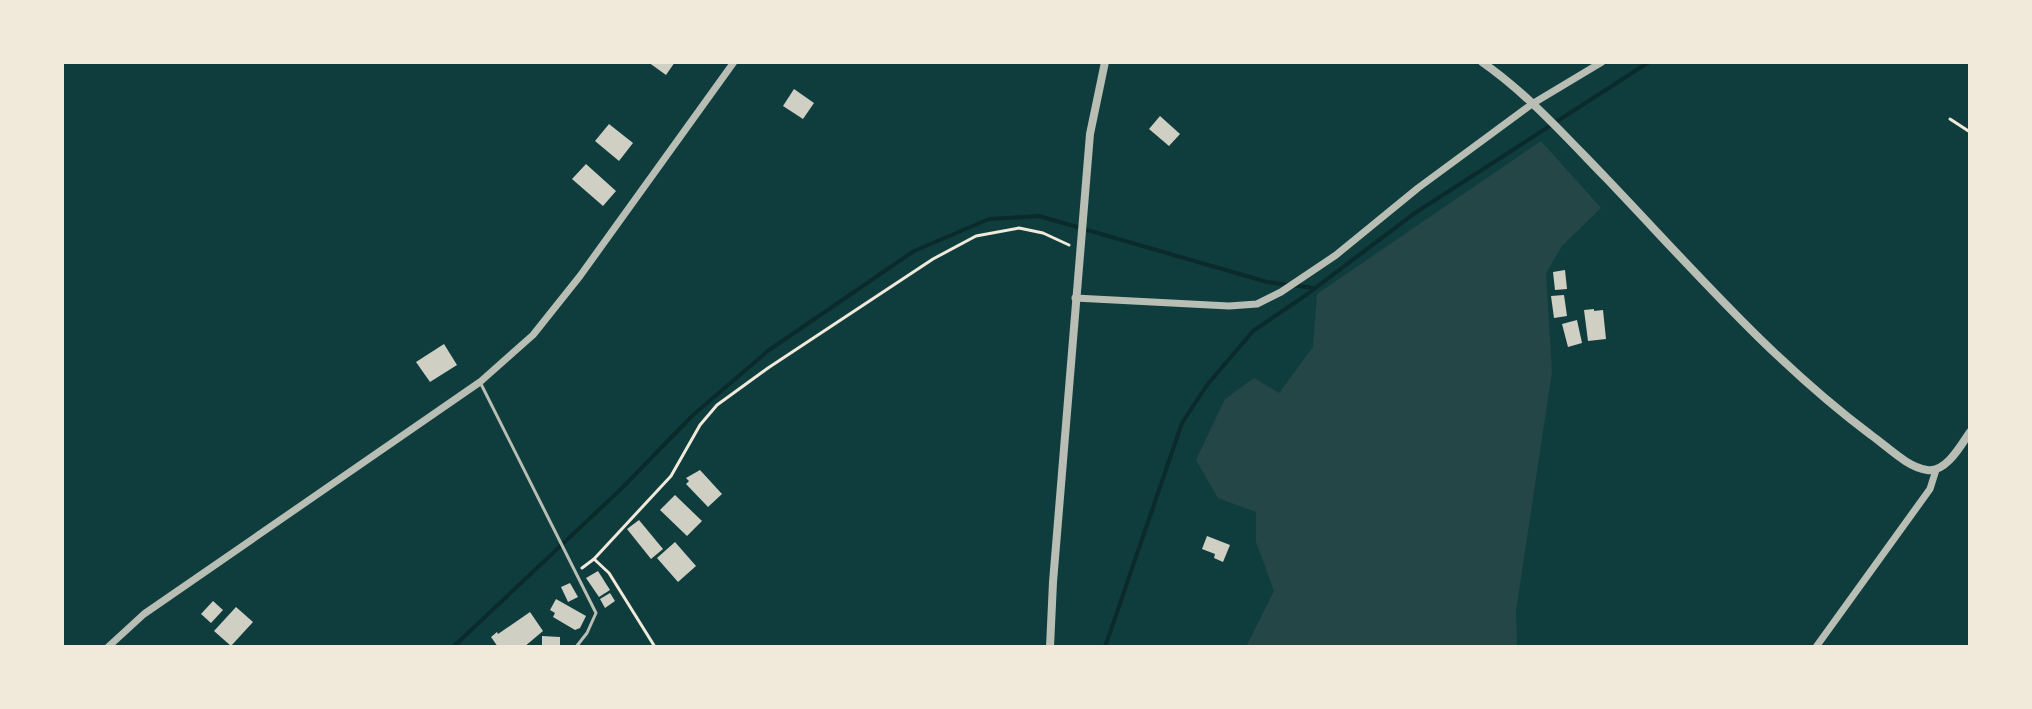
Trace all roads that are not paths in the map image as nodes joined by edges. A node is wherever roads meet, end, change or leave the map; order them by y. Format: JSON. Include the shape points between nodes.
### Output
{"nodes":[{"id":1,"x":734,"y":62,"type":"edge"},
{"id":2,"x":1105,"y":62,"type":"edge"},
{"id":3,"x":1482,"y":62,"type":"edge"},
{"id":4,"x":1602,"y":62,"type":"edge"},
{"id":5,"x":1535,"y":108,"type":"junction"},
{"id":6,"x":1075,"y":298,"type":"junction"},
{"id":7,"x":480,"y":382,"type":"junction"},
{"id":8,"x":1970,"y":432,"type":"edge"},
{"id":9,"x":1936,"y":470,"type":"junction"},
{"id":10,"x":108,"y":647,"type":"edge"},
{"id":11,"x":576,"y":647,"type":"edge"},
{"id":12,"x":1050,"y":647,"type":"edge"},
{"id":13,"x":1816,"y":647,"type":"edge"}],
"edges":[{"from":1,"to":7,"type":"street","via":[[580,276],[533,335]]},
{"from":2,"to":6,"type":"street","via":[[1090,134]]},
{"from":3,"to":5,"type":"street"},
{"from":4,"to":5,"type":"street"},
{"from":5,"to":6,"type":"street","via":[[1418,188],[1336,255],[1257,304]]},
{"from":5,"to":9,"type":"street","via":[[1783,362],[1912,465]]},
{"from":6,"to":12,"type":"street"},
{"from":7,"to":10,"type":"street","via":[[144,614]]},
{"from":7,"to":11,"type":"lane","via":[[596,613]]},
{"from":8,"to":9,"type":"street"},
{"from":9,"to":13,"type":"street","via":[[1930,489]]}]}
